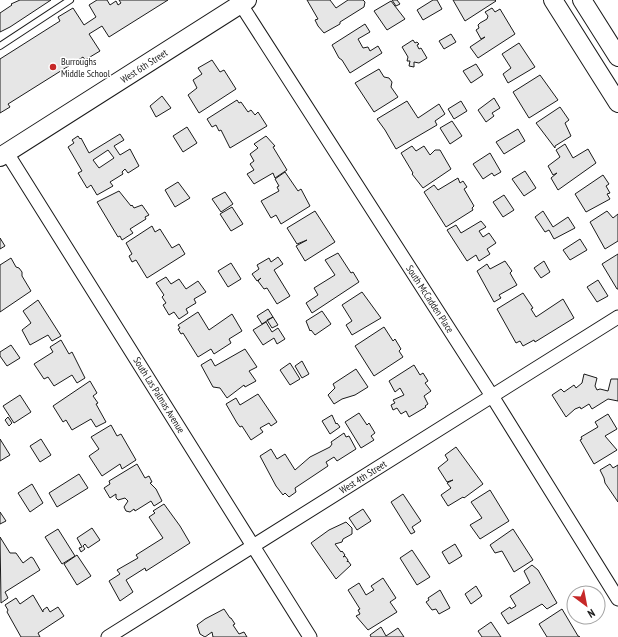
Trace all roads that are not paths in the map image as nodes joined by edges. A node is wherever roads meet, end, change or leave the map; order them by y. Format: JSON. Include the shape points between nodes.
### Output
{"nodes":[{"id":1,"x":70,"y":0,"type":"edge"},
{"id":2,"x":553,"y":0,"type":"edge"},
{"id":3,"x":582,"y":0,"type":"edge"},
{"id":4,"x":242,"y":1,"type":"edge"},
{"id":5,"x":0,"y":46,"type":"edge"},
{"id":6,"x":618,"y":57,"type":"edge"},
{"id":7,"x":618,"y":103,"type":"edge"},
{"id":8,"x":3,"y":153,"type":"edge"},
{"id":9,"x":618,"y":316,"type":"edge"},
{"id":10,"x":492,"y":396,"type":"junction"},
{"id":11,"x":254,"y":546,"type":"junction"},
{"id":12,"x":618,"y":599,"type":"edge"},
{"id":13,"x":108,"y":637,"type":"edge"},
{"id":14,"x":310,"y":637,"type":"edge"}],
"edges":[{"from":1,"to":5,"type":"lane"},
{"from":2,"to":7,"type":"main road"},
{"from":3,"to":6,"type":"main road"},
{"from":4,"to":8,"type":"main road","name":"West 6th Street"},
{"from":4,"to":10,"type":"street","name":"South McCadden Place"},
{"from":8,"to":11,"type":"street","name":"South Las Palmas Avenue"},
{"from":9,"to":10,"type":"street","name":"West 4th Street"},
{"from":10,"to":11,"type":"street","name":"West 4th Street"},
{"from":10,"to":12,"type":"street","name":"South McCadden Place"},
{"from":11,"to":13,"type":"street","name":"West 4th Street"},
{"from":11,"to":14,"type":"street","name":"South Las Palmas Avenue"}]}
